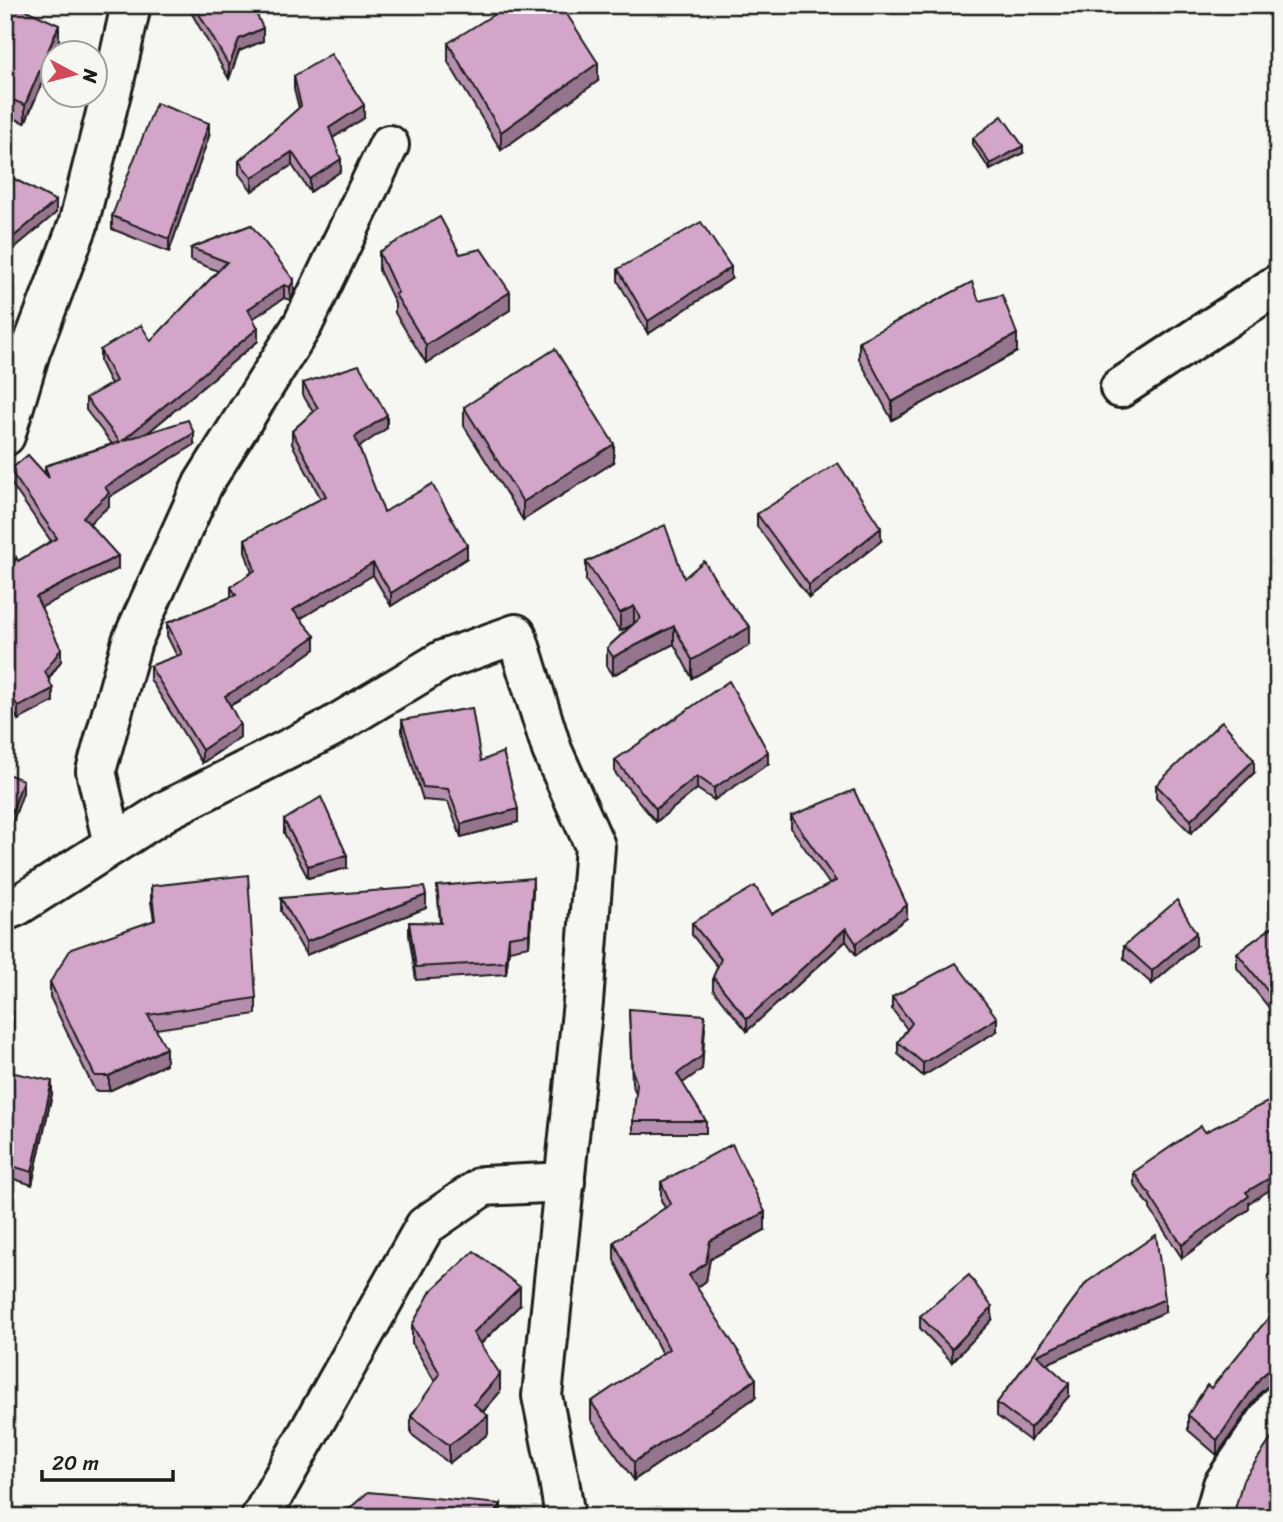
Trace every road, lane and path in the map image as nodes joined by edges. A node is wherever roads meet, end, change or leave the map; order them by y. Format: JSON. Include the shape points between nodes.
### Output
{"nodes":[{"id":1,"x":131,"y":5,"type":"edge"},
{"id":2,"x":389,"y":145,"type":"dead end"},
{"id":3,"x":1278,"y":284,"type":"edge"},
{"id":4,"x":1120,"y":388,"type":"dead end"},
{"id":5,"x":5,"y":436,"type":"edge"},
{"id":6,"x":113,"y":844,"type":"junction"},
{"id":7,"x":5,"y":911,"type":"edge"},
{"id":8,"x":565,"y":1182,"type":"junction"},
{"id":9,"x":1278,"y":1405,"type":"edge"},
{"id":10,"x":559,"y":1513,"type":"edge"},
{"id":11,"x":261,"y":1517,"type":"edge"},
{"id":12,"x":1214,"y":1517,"type":"edge"}],
"edges":[{"from":1,"to":5,"type":"street","via":[[78,225],[30,352]]},
{"from":2,"to":6,"type":"street","via":[[303,324],[203,484],[132,641],[96,771]]},
{"from":3,"to":4,"type":"street"},
{"from":6,"to":7,"type":"street"},
{"from":6,"to":8,"type":"street","via":[[167,810],[330,728],[443,660],[516,634],[552,750],[595,846]]},
{"from":8,"to":10,"type":"street","via":[[542,1396]]},
{"from":8,"to":11,"type":"street","via":[[482,1186],[425,1226]]},
{"from":9,"to":12,"type":"street","via":[[1223,1485]]}]}
